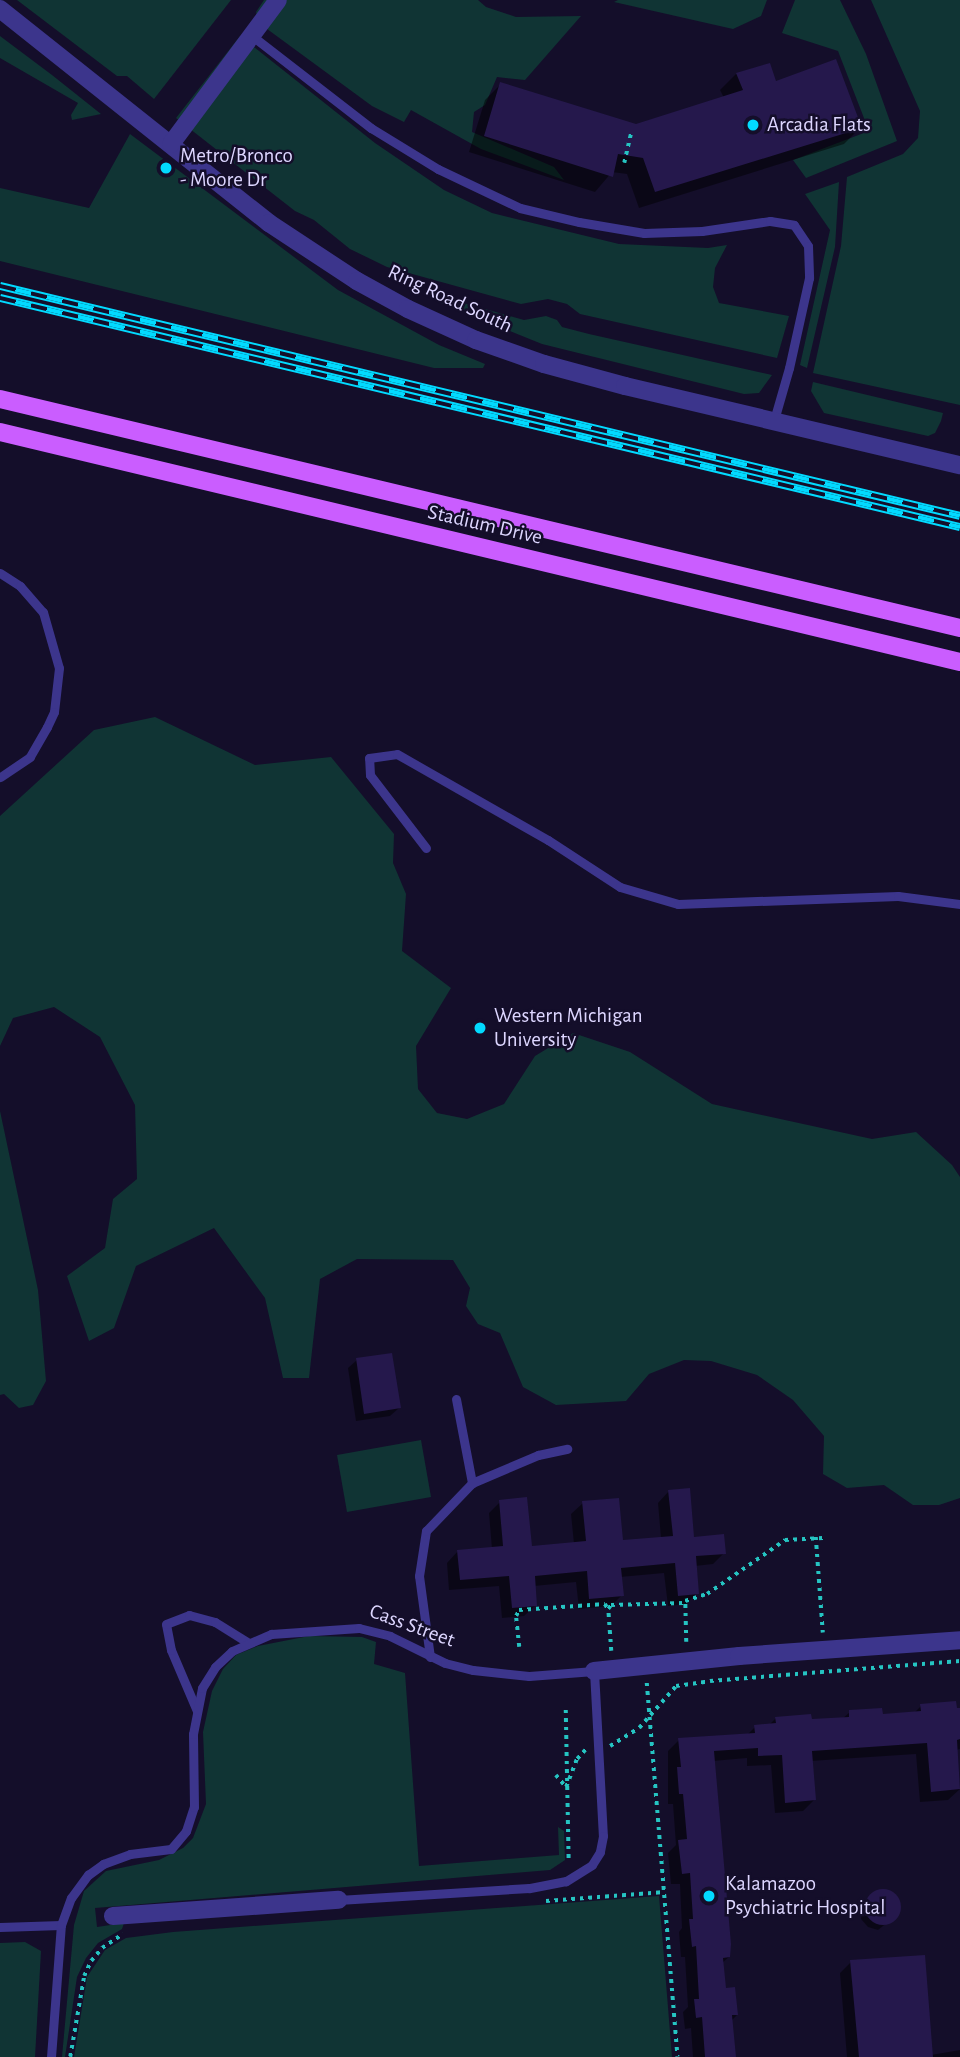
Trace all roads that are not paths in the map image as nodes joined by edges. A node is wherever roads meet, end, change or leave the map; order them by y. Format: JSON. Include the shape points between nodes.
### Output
{"nodes":[{"id":1,"x":278,"y":0,"type":"edge"},
{"id":2,"x":0,"y":9,"type":"edge"},
{"id":3,"x":251,"y":35,"type":"junction"},
{"id":4,"x":171,"y":144,"type":"junction"},
{"id":5,"x":0,"y":399,"type":"edge"},
{"id":6,"x":774,"y":420,"type":"junction"},
{"id":7,"x":0,"y":432,"type":"edge"},
{"id":8,"x":960,"y":465,"type":"edge"},
{"id":9,"x":0,"y":573,"type":"edge"},
{"id":10,"x":960,"y":628,"type":"edge"},
{"id":11,"x":960,"y":662,"type":"edge"},
{"id":12,"x":0,"y":777,"type":"edge"},
{"id":13,"x":426,"y":848,"type":"dead end"},
{"id":14,"x":960,"y":904,"type":"edge"},
{"id":15,"x":456,"y":1399,"type":"dead end"},
{"id":16,"x":567,"y":1449,"type":"dead end"},
{"id":17,"x":472,"y":1483,"type":"junction"},
{"id":18,"x":960,"y":1640,"type":"edge"},
{"id":19,"x":248,"y":1643,"type":"junction"},
{"id":20,"x":430,"y":1657,"type":"junction"},
{"id":21,"x":594,"y":1671,"type":"junction"},
{"id":22,"x":197,"y":1713,"type":"junction"},
{"id":23,"x":338,"y":1900,"type":"joint"},
{"id":24,"x":113,"y":1916,"type":"dead end"},
{"id":25,"x":61,"y":1925,"type":"junction"},
{"id":26,"x":0,"y":1927,"type":"edge"},
{"id":27,"x":51,"y":2057,"type":"edge"}],
"edges":[{"from":1,"to":3,"type":"street"},
{"from":2,"to":4,"type":"street","name":"Ring Road South"},
{"from":3,"to":4,"type":"street"},
{"from":3,"to":6,"type":"lane","via":[[371,128],[438,169],[520,208],[644,233],[702,231],[770,221],[794,225],[808,246],[809,278]]},
{"from":4,"to":6,"type":"street","name":"Ring Road South","via":[[269,223],[408,309],[544,364]]},
{"from":5,"to":10,"type":"main road","name":"Stadium Drive"},
{"from":6,"to":8,"type":"street","name":"Ring Road South"},
{"from":7,"to":11,"type":"main road","name":"Stadium Drive"},
{"from":9,"to":12,"type":"lane","via":[[20,586],[43,612],[55,646],[59,681],[54,712],[30,757]]},
{"from":13,"to":14,"type":"lane","via":[[370,775],[369,758],[397,754],[620,887],[678,904],[898,896]]},
{"from":15,"to":17,"type":"lane"},
{"from":16,"to":17,"type":"lane","via":[[538,1455]]},
{"from":17,"to":20,"type":"lane","via":[[426,1531],[419,1576]]},
{"from":18,"to":21,"type":"street","name":"Cass Street"},
{"from":19,"to":20,"type":"lane","name":"Cass Street","via":[[271,1634],[359,1628],[390,1636]]},
{"from":19,"to":22,"type":"lane","name":"Cass Street","via":[[215,1667],[202,1688]]},
{"from":19,"to":22,"type":"lane","via":[[215,1622],[190,1615],[166,1624],[171,1650]]},
{"from":20,"to":21,"type":"lane","name":"Cass Street","via":[[473,1670],[529,1676]]},
{"from":21,"to":23,"type":"lane","via":[[603,1836],[592,1865],[570,1879],[529,1888]]},
{"from":22,"to":25,"type":"lane","name":"Cass Street","via":[[194,1807],[186,1831],[171,1849],[130,1854],[103,1864],[79,1886]]},
{"from":23,"to":24,"type":"street"},
{"from":25,"to":26,"type":"lane"},
{"from":25,"to":27,"type":"lane"}]}
